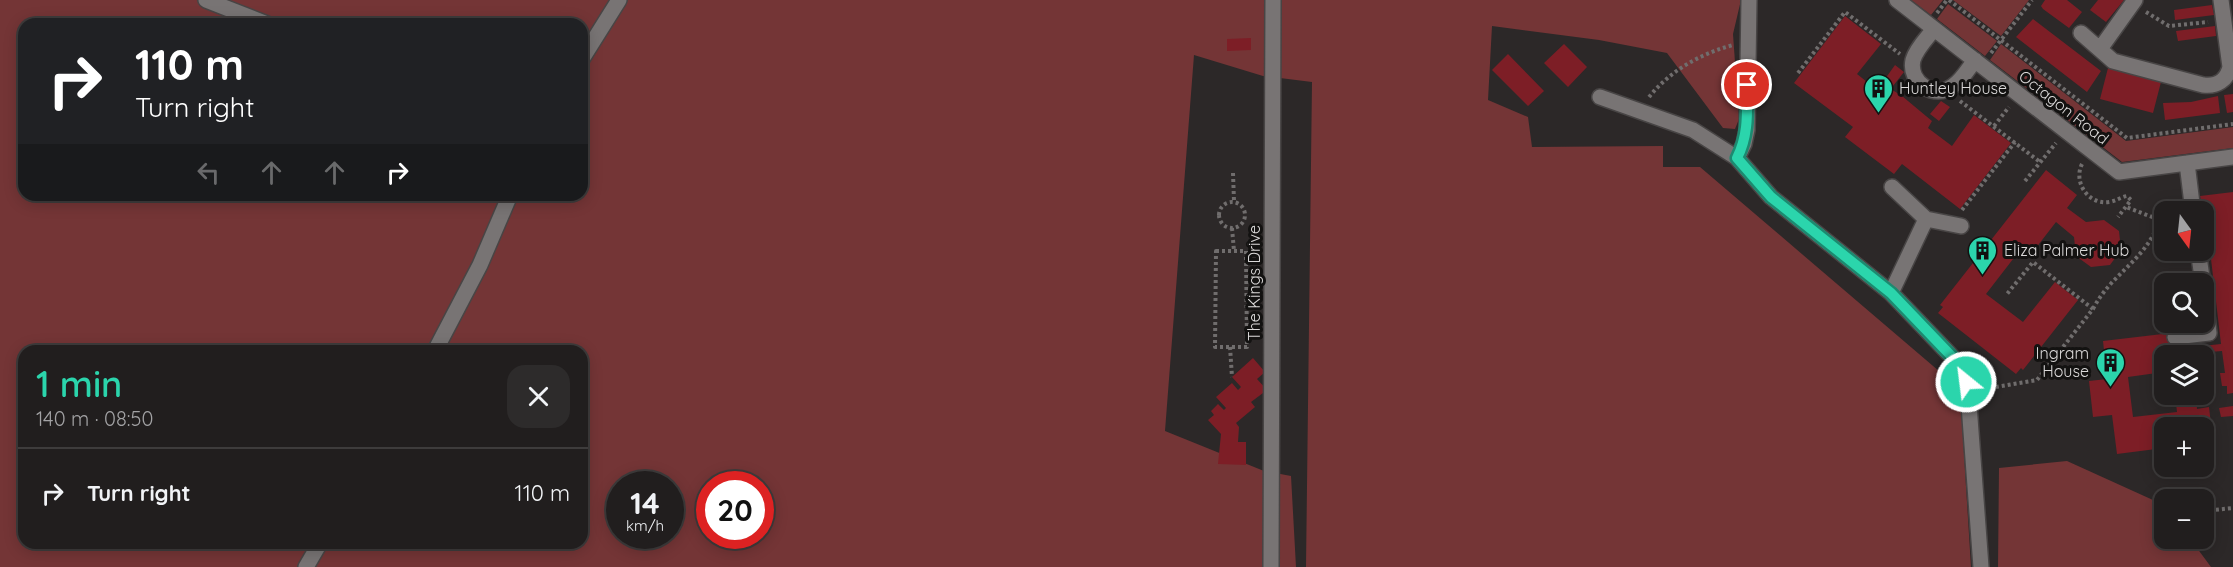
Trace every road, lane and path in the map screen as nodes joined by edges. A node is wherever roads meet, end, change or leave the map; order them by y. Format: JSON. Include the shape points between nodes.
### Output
{"nodes":[{"id":1,"x":206,"y":0,"type":"edge"},
{"id":2,"x":619,"y":0,"type":"edge"},
{"id":3,"x":1273,"y":0,"type":"edge"},
{"id":4,"x":1749,"y":0,"type":"edge"},
{"id":5,"x":1896,"y":0,"type":"edge"},
{"id":6,"x":1949,"y":0,"type":"edge"},
{"id":7,"x":2032,"y":0,"type":"edge"},
{"id":8,"x":2221,"y":0,"type":"edge"},
{"id":9,"x":2134,"y":2,"type":"edge"},
{"id":10,"x":252,"y":18,"type":"edge"},
{"id":11,"x":2223,"y":20,"type":"junction"},
{"id":12,"x":1934,"y":29,"type":"junction"},
{"id":13,"x":2081,"y":33,"type":"dead end"},
{"id":14,"x":1748,"y":40,"type":"junction"},
{"id":15,"x":2001,"y":40,"type":"junction"},
{"id":16,"x":588,"y":49,"type":"edge"},
{"id":17,"x":2100,"y":49,"type":"junction"},
{"id":18,"x":1905,"y":58,"type":"dead end"},
{"id":19,"x":1978,"y":63,"type":"junction"},
{"id":20,"x":1798,"y":73,"type":"dead end"},
{"id":21,"x":1954,"y":96,"type":"dead end"},
{"id":22,"x":1600,"y":97,"type":"dead end"},
{"id":23,"x":2012,"y":103,"type":"dead end"},
{"id":24,"x":1638,"y":110,"type":"junction"},
{"id":25,"x":2233,"y":124,"type":"edge"},
{"id":26,"x":1994,"y":126,"type":"junction"},
{"id":27,"x":2058,"y":140,"type":"dead end"},
{"id":28,"x":2015,"y":142,"type":"junction"},
{"id":29,"x":2233,"y":157,"type":"edge"},
{"id":30,"x":1737,"y":158,"type":"junction"},
{"id":31,"x":2084,"y":160,"type":"dead end"},
{"id":32,"x":2040,"y":162,"type":"junction"},
{"id":33,"x":2187,"y":163,"type":"junction"},
{"id":34,"x":1233,"y":173,"type":"dead end"},
{"id":35,"x":2025,"y":181,"type":"dead end"},
{"id":36,"x":1892,"y":188,"type":"dead end"},
{"id":37,"x":507,"y":201,"type":"edge"},
{"id":38,"x":1234,"y":201,"type":"junction"},
{"id":39,"x":2192,"y":201,"type":"edge"},
{"id":40,"x":2126,"y":207,"type":"junction"},
{"id":41,"x":2118,"y":217,"type":"dead end"},
{"id":42,"x":1926,"y":219,"type":"junction"},
{"id":43,"x":1960,"y":226,"type":"joint"},
{"id":44,"x":1233,"y":228,"type":"junction"},
{"id":45,"x":1234,"y":251,"type":"junction"},
{"id":46,"x":1891,"y":293,"type":"junction"},
{"id":47,"x":2007,"y":294,"type":"dead end"},
{"id":48,"x":2093,"y":309,"type":"junction"},
{"id":49,"x":2209,"y":333,"type":"edge"},
{"id":50,"x":2175,"y":337,"type":"dead end"},
{"id":51,"x":438,"y":345,"type":"edge"},
{"id":52,"x":1230,"y":347,"type":"junction"},
{"id":53,"x":1232,"y":377,"type":"dead end"},
{"id":54,"x":1968,"y":391,"type":"junction"},
{"id":55,"x":2233,"y":508,"type":"edge"},
{"id":56,"x":2214,"y":510,"type":"edge"},
{"id":57,"x":316,"y":549,"type":"edge"},
{"id":58,"x":306,"y":567,"type":"edge"},
{"id":59,"x":1271,"y":567,"type":"edge"},
{"id":60,"x":1981,"y":567,"type":"edge"}],
"edges":[{"from":1,"to":10,"type":"street"},
{"from":2,"to":16,"type":"street"},
{"from":3,"to":59,"type":"street","name":"The Kings Drive"},
{"from":4,"to":14,"type":"street"},
{"from":5,"to":12,"type":"street","name":"Octagon Road"},
{"from":6,"to":15,"type":"path"},
{"from":7,"to":15,"type":"path"},
{"from":8,"to":11,"type":"street"},
{"from":9,"to":11,"type":"path","via":[[2169,26]]},
{"from":9,"to":17,"type":"street"},
{"from":11,"to":17,"type":"street","via":[[2230,67],[2216,85],[2114,61]]},
{"from":12,"to":19,"type":"street","name":"Octagon Road"},
{"from":12,"to":19,"type":"street","via":[[1913,58],[1914,74],[1923,87],[1938,92],[1946,90]]},
{"from":13,"to":17,"type":"street"},
{"from":14,"to":24,"type":"path","via":[[1686,64],[1661,82]]},
{"from":14,"to":30,"type":"street","via":[[1746,130]]},
{"from":15,"to":19,"type":"path"},
{"from":15,"to":25,"type":"path","via":[[2127,138]]},
{"from":18,"to":20,"type":"path","via":[[1845,12]]},
{"from":19,"to":33,"type":"street","name":"Octagon Road","via":[[2119,172]]},
{"from":21,"to":26,"type":"path"},
{"from":22,"to":24,"type":"street"},
{"from":23,"to":26,"type":"path"},
{"from":24,"to":30,"type":"street","via":[[1693,130]]},
{"from":26,"to":28,"type":"path"},
{"from":27,"to":32,"type":"path"},
{"from":28,"to":32,"type":"path"},
{"from":28,"to":43,"type":"path","via":[[1960,214]]},
{"from":29,"to":33,"type":"street","name":"Octagon Road"},
{"from":30,"to":46,"type":"street","via":[[1771,197]]},
{"from":31,"to":40,"type":"path","via":[[2079,177],[2085,193],[2108,203],[2127,196],[2131,200]]},
{"from":32,"to":35,"type":"path"},
{"from":33,"to":39,"type":"street"},
{"from":34,"to":38,"type":"path"},
{"from":36,"to":42,"type":"street"},
{"from":37,"to":51,"type":"street","via":[[480,265]]},
{"from":38,"to":44,"type":"path","via":[[1243,206],[1246,216],[1242,225]]},
{"from":38,"to":44,"type":"path","via":[[1221,207],[1219,216],[1223,225]]},
{"from":40,"to":41,"type":"path"},
{"from":40,"to":48,"type":"path","via":[[2160,220],[2147,248],[2104,290]]},
{"from":42,"to":43,"type":"street"},
{"from":42,"to":46,"type":"street"},
{"from":44,"to":45,"type":"path"},
{"from":45,"to":52,"type":"path","via":[[1246,251],[1247,347]]},
{"from":45,"to":52,"type":"path","via":[[1216,251],[1215,347]]},
{"from":46,"to":54,"type":"street","via":[[1957,362]]},
{"from":47,"to":48,"type":"path","via":[[2033,262]]},
{"from":48,"to":54,"type":"path","via":[[2037,380]]},
{"from":49,"to":50,"type":"street"},
{"from":52,"to":53,"type":"path"},
{"from":54,"to":60,"type":"street"},
{"from":55,"to":56,"type":"path"},
{"from":57,"to":58,"type":"street"}]}
